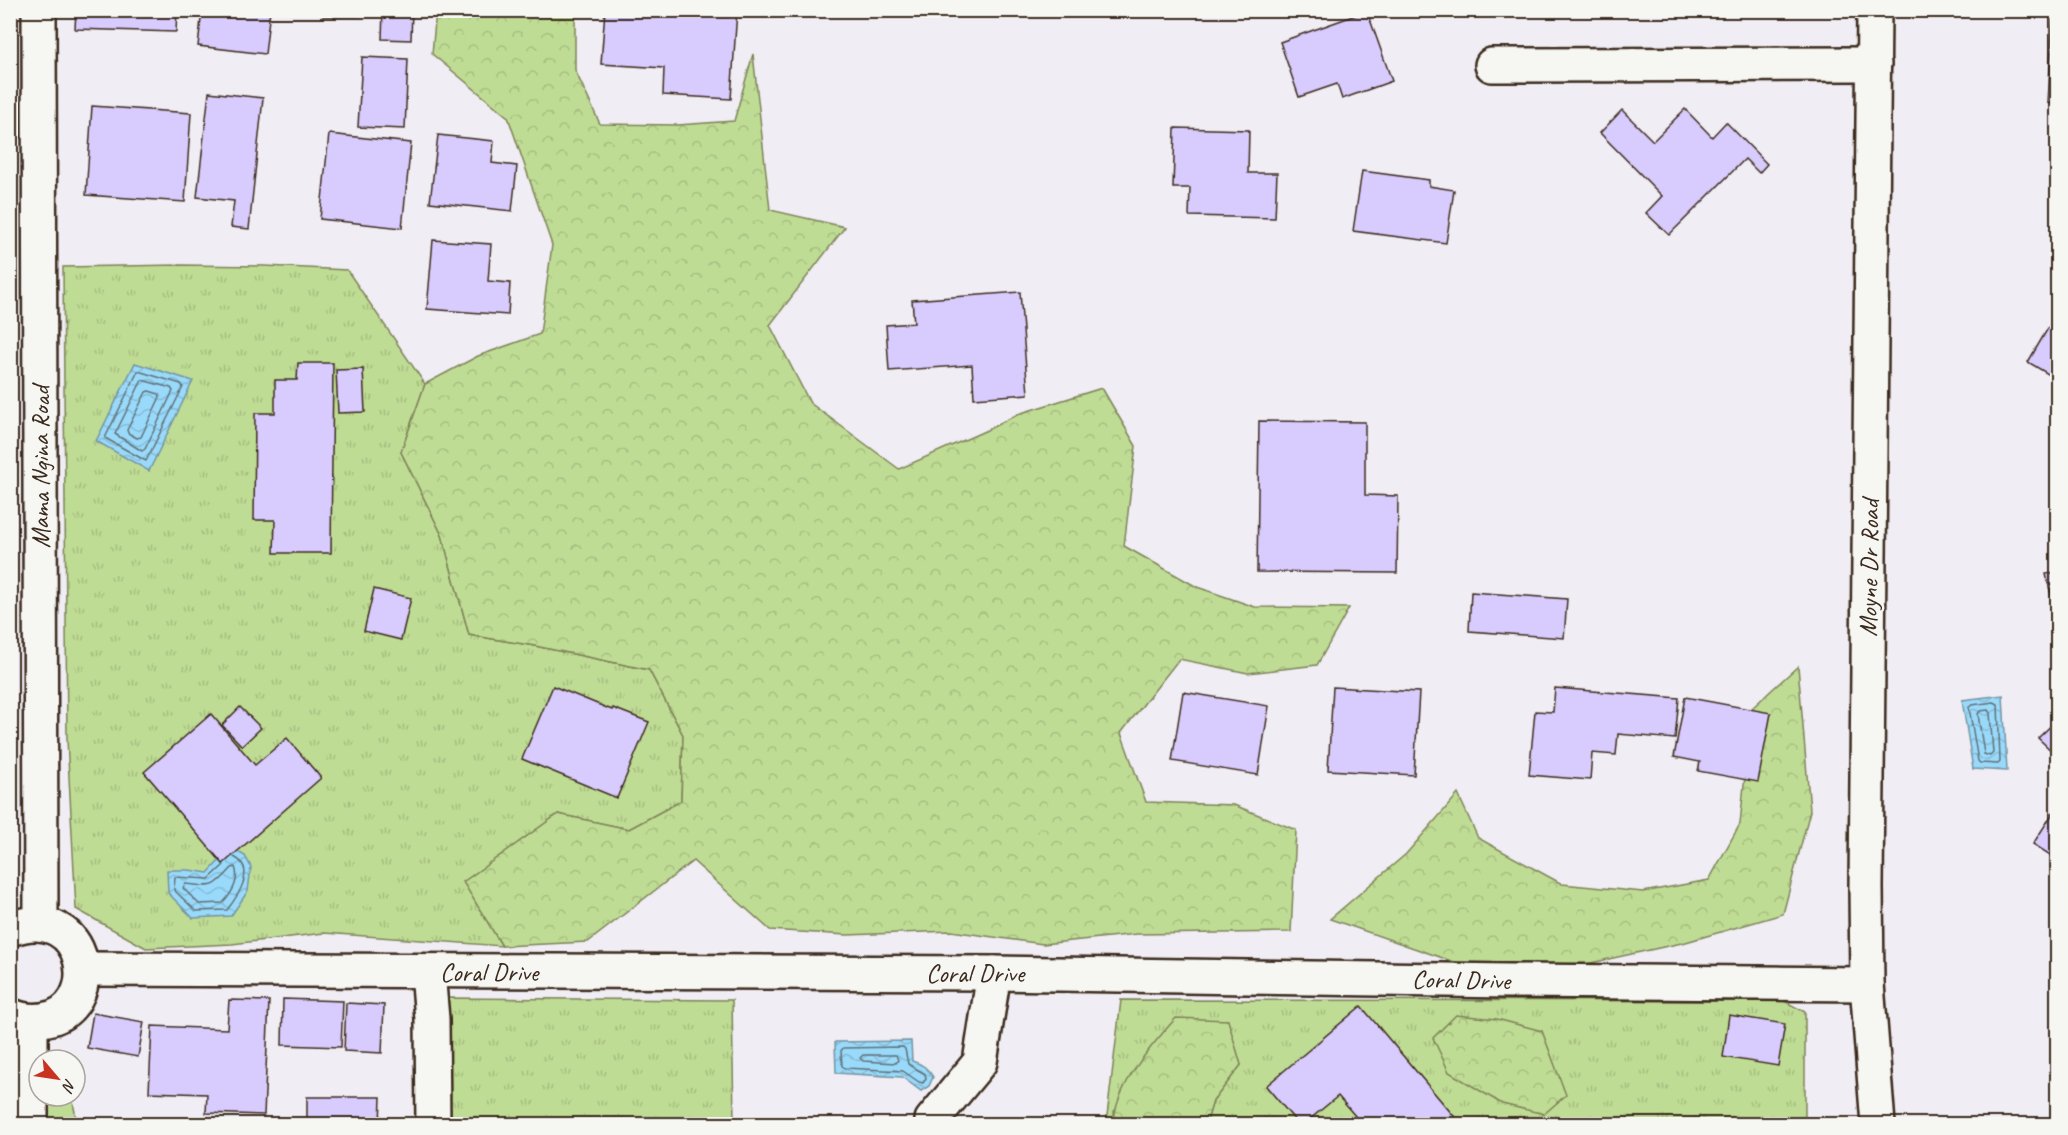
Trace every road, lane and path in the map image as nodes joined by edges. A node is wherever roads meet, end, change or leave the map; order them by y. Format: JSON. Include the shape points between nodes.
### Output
{"nodes":[{"id":1,"x":39,"y":10,"type":"edge"},
{"id":2,"x":1874,"y":10,"type":"edge"},
{"id":3,"x":1874,"y":64,"type":"junction"},
{"id":4,"x":1492,"y":65,"type":"dead end"},
{"id":5,"x":26,"y":926,"type":"edge"},
{"id":6,"x":83,"y":969,"type":"junction"},
{"id":7,"x":428,"y":972,"type":"junction"},
{"id":8,"x":994,"y":973,"type":"junction"},
{"id":9,"x":1867,"y":984,"type":"junction"},
{"id":10,"x":21,"y":1018,"type":"edge"},
{"id":11,"x":31,"y":1125,"type":"edge"},
{"id":12,"x":433,"y":1125,"type":"edge"},
{"id":13,"x":932,"y":1125,"type":"edge"},
{"id":14,"x":1878,"y":1125,"type":"edge"}],
"edges":[{"from":1,"to":5,"type":"street","name":"Mama Ngina Road"},
{"from":2,"to":3,"type":"street","name":"Moyne Dr Road"},
{"from":3,"to":4,"type":"street"},
{"from":3,"to":9,"type":"street","name":"Moyne Dr Road"},
{"from":5,"to":6,"type":"street","via":[[57,929],[70,939]]},
{"from":6,"to":7,"type":"street","name":"Coral Drive"},
{"from":6,"to":10,"type":"street","via":[[81,986],[63,1012],[48,1019]]},
{"from":7,"to":8,"type":"street","name":"Coral Drive"},
{"from":7,"to":12,"type":"street"},
{"from":8,"to":9,"type":"street","name":"Coral Drive"},
{"from":8,"to":13,"type":"street","via":[[980,1062],[932,1120]]},
{"from":9,"to":14,"type":"street","name":"Moyne Dr Road"},
{"from":10,"to":11,"type":"street"}]}
